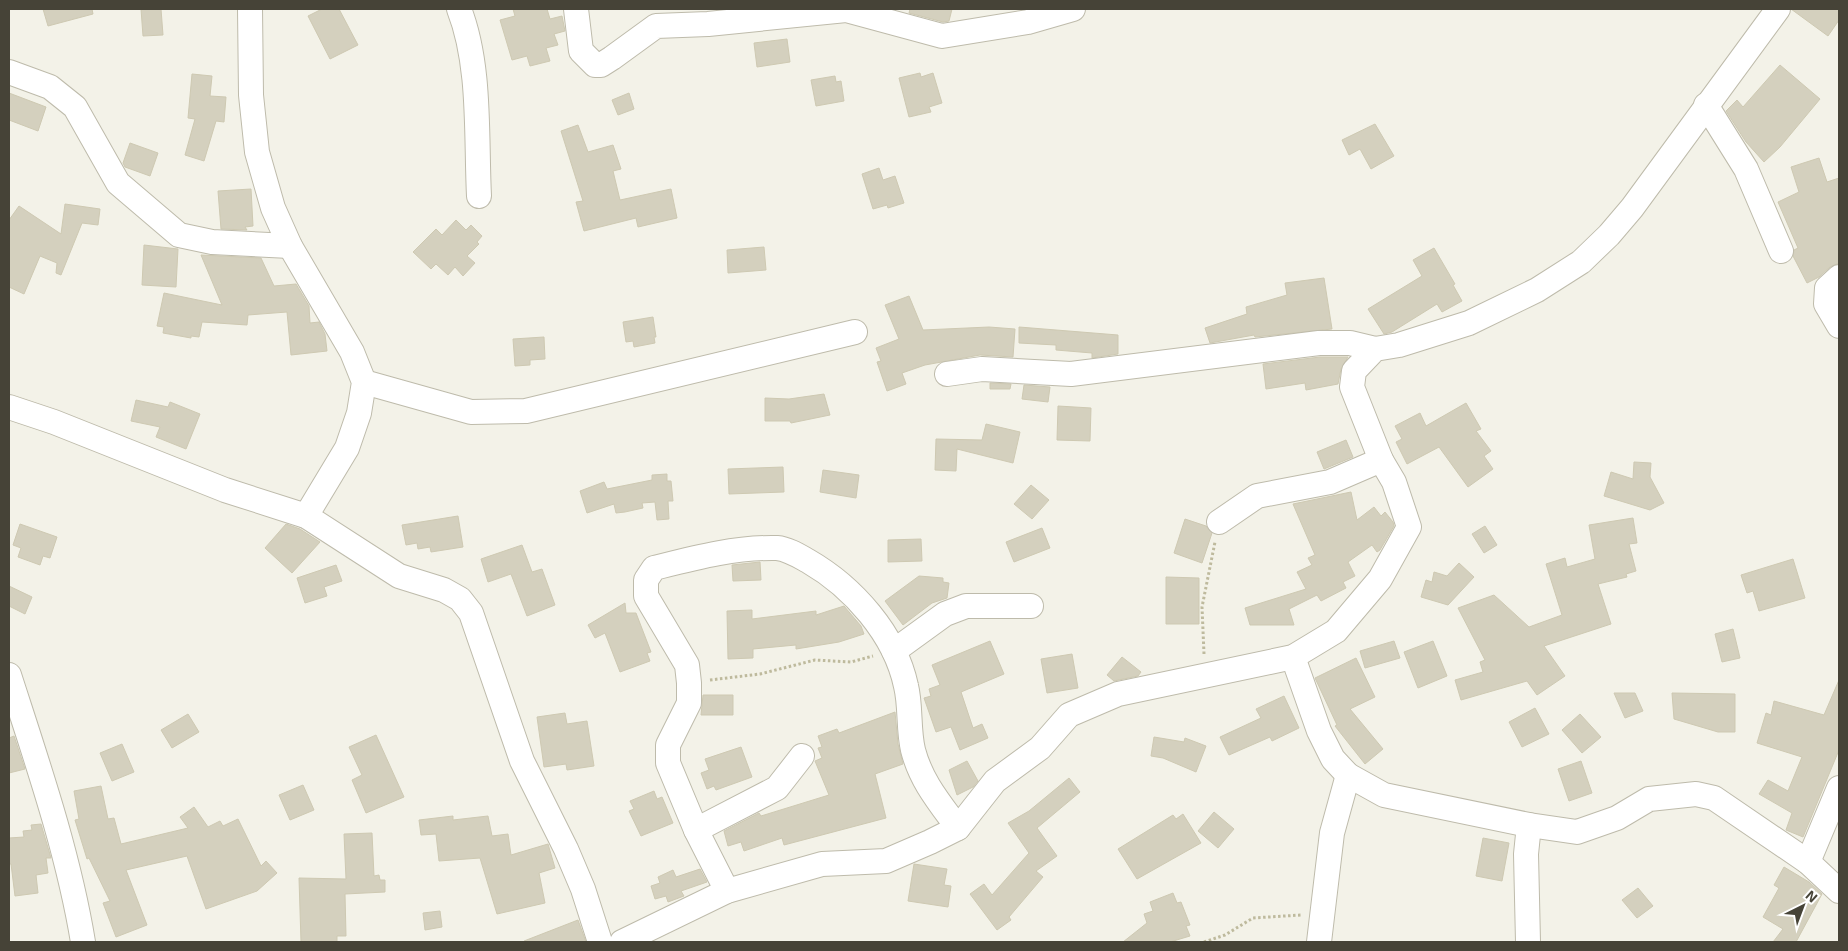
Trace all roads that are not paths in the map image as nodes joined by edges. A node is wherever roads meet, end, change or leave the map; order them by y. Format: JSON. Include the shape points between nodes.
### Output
{"nodes":[{"id":1,"x":250,"y":9,"type":"edge"},
{"id":2,"x":459,"y":9,"type":"edge"},
{"id":3,"x":576,"y":9,"type":"edge"},
{"id":4,"x":1073,"y":9,"type":"edge"},
{"id":5,"x":1778,"y":9,"type":"edge"},
{"id":6,"x":847,"y":10,"type":"edge"},
{"id":7,"x":9,"y":72,"type":"edge"},
{"id":8,"x":1706,"y":105,"type":"junction"},
{"id":9,"x":480,"y":196,"type":"dead end"},
{"id":10,"x":290,"y":246,"type":"junction"},
{"id":11,"x":1781,"y":251,"type":"dead end"},
{"id":12,"x":1839,"y":277,"type":"edge"},
{"id":13,"x":1839,"y":326,"type":"edge"},
{"id":14,"x":855,"y":332,"type":"dead end"},
{"id":15,"x":1375,"y":349,"type":"junction"},
{"id":16,"x":947,"y":374,"type":"dead end"},
{"id":17,"x":364,"y":382,"type":"junction"},
{"id":18,"x":9,"y":407,"type":"edge"},
{"id":19,"x":1381,"y":460,"type":"junction"},
{"id":20,"x":306,"y":516,"type":"junction"},
{"id":21,"x":1219,"y":522,"type":"road end"},
{"id":22,"x":1031,"y":606,"type":"dead end"},
{"id":23,"x":894,"y":651,"type":"junction"},
{"id":24,"x":1293,"y":657,"type":"junction"},
{"id":25,"x":9,"y":675,"type":"edge"},
{"id":26,"x":802,"y":756,"type":"dead end"},
{"id":27,"x":1348,"y":775,"type":"junction"},
{"id":28,"x":1839,"y":788,"type":"edge"},
{"id":29,"x":1529,"y":825,"type":"junction"},
{"id":30,"x":958,"y":828,"type":"junction"},
{"id":31,"x":696,"y":830,"type":"junction"},
{"id":32,"x":1808,"y":862,"type":"junction"},
{"id":33,"x":727,"y":891,"type":"junction"},
{"id":34,"x":1839,"y":891,"type":"edge"},
{"id":35,"x":83,"y":942,"type":"edge"},
{"id":36,"x":600,"y":942,"type":"edge"},
{"id":37,"x":622,"y":942,"type":"edge"},
{"id":38,"x":1319,"y":942,"type":"edge"},
{"id":39,"x":1528,"y":942,"type":"edge"}],
"edges":[{"from":1,"to":10,"type":"street","via":[[251,95],[257,152],[273,208]]},
{"from":2,"to":9,"type":"street","via":[[467,30],[473,73]]},
{"from":3,"to":6,"type":"street","via":[[581,51],[595,65],[612,58],[656,26]]},
{"from":4,"to":6,"type":"street","via":[[1028,22],[942,36]]},
{"from":5,"to":8,"type":"street"},
{"from":7,"to":10,"type":"street","via":[[50,87],[75,107],[118,183],[179,235],[212,242]]},
{"from":8,"to":11,"type":"street","via":[[1746,169]]},
{"from":8,"to":15,"type":"street","via":[[1632,208],[1581,262],[1537,290],[1469,323],[1399,345]]},
{"from":10,"to":17,"type":"street","via":[[352,352]]},
{"from":12,"to":13,"type":"street","via":[[1827,288],[1826,304]]},
{"from":14,"to":17,"type":"street","via":[[526,411],[471,412]]},
{"from":15,"to":16,"type":"street","via":[[1350,342],[1319,343],[1071,374],[982,369]]},
{"from":15,"to":19,"type":"street","via":[[1354,371],[1352,387]]},
{"from":17,"to":20,"type":"street","via":[[359,412],[347,448]]},
{"from":18,"to":20,"type":"street","via":[[225,490]]},
{"from":19,"to":21,"type":"street","via":[[1330,482],[1257,496]]},
{"from":19,"to":24,"type":"street","via":[[1394,482],[1406,516],[1409,527],[1404,539],[1380,579],[1336,631]]},
{"from":20,"to":36,"type":"street","via":[[399,576],[444,590],[466,605],[522,761],[572,865]]},
{"from":22,"to":23,"type":"street","via":[[966,606],[945,614]]},
{"from":23,"to":30,"type":"street","via":[[906,685],[913,748],[922,778]]},
{"from":23,"to":31,"type":"street","via":[[862,605],[831,574],[797,554],[779,548],[713,553],[654,568],[646,580],[646,596],[687,665],[689,703],[668,745],[668,763]]},
{"from":24,"to":27,"type":"street","via":[[1319,731],[1333,759]]},
{"from":24,"to":30,"type":"street","via":[[1118,694],[1069,715],[1040,748],[995,781]]},
{"from":25,"to":35,"type":"street","via":[[44,783],[78,908]]},
{"from":26,"to":31,"type":"street","via":[[777,788]]},
{"from":27,"to":29,"type":"street","via":[[1384,795]]},
{"from":27,"to":38,"type":"street","via":[[1332,834]]},
{"from":28,"to":32,"type":"street"},
{"from":29,"to":32,"type":"street","via":[[1577,832],[1617,818],[1649,799],[1696,794],[1714,798]]},
{"from":29,"to":39,"type":"street","via":[[1526,854]]},
{"from":30,"to":33,"type":"street","via":[[886,861],[822,864]]},
{"from":31,"to":33,"type":"street"},
{"from":32,"to":34,"type":"street"},
{"from":33,"to":37,"type":"street"}]}
